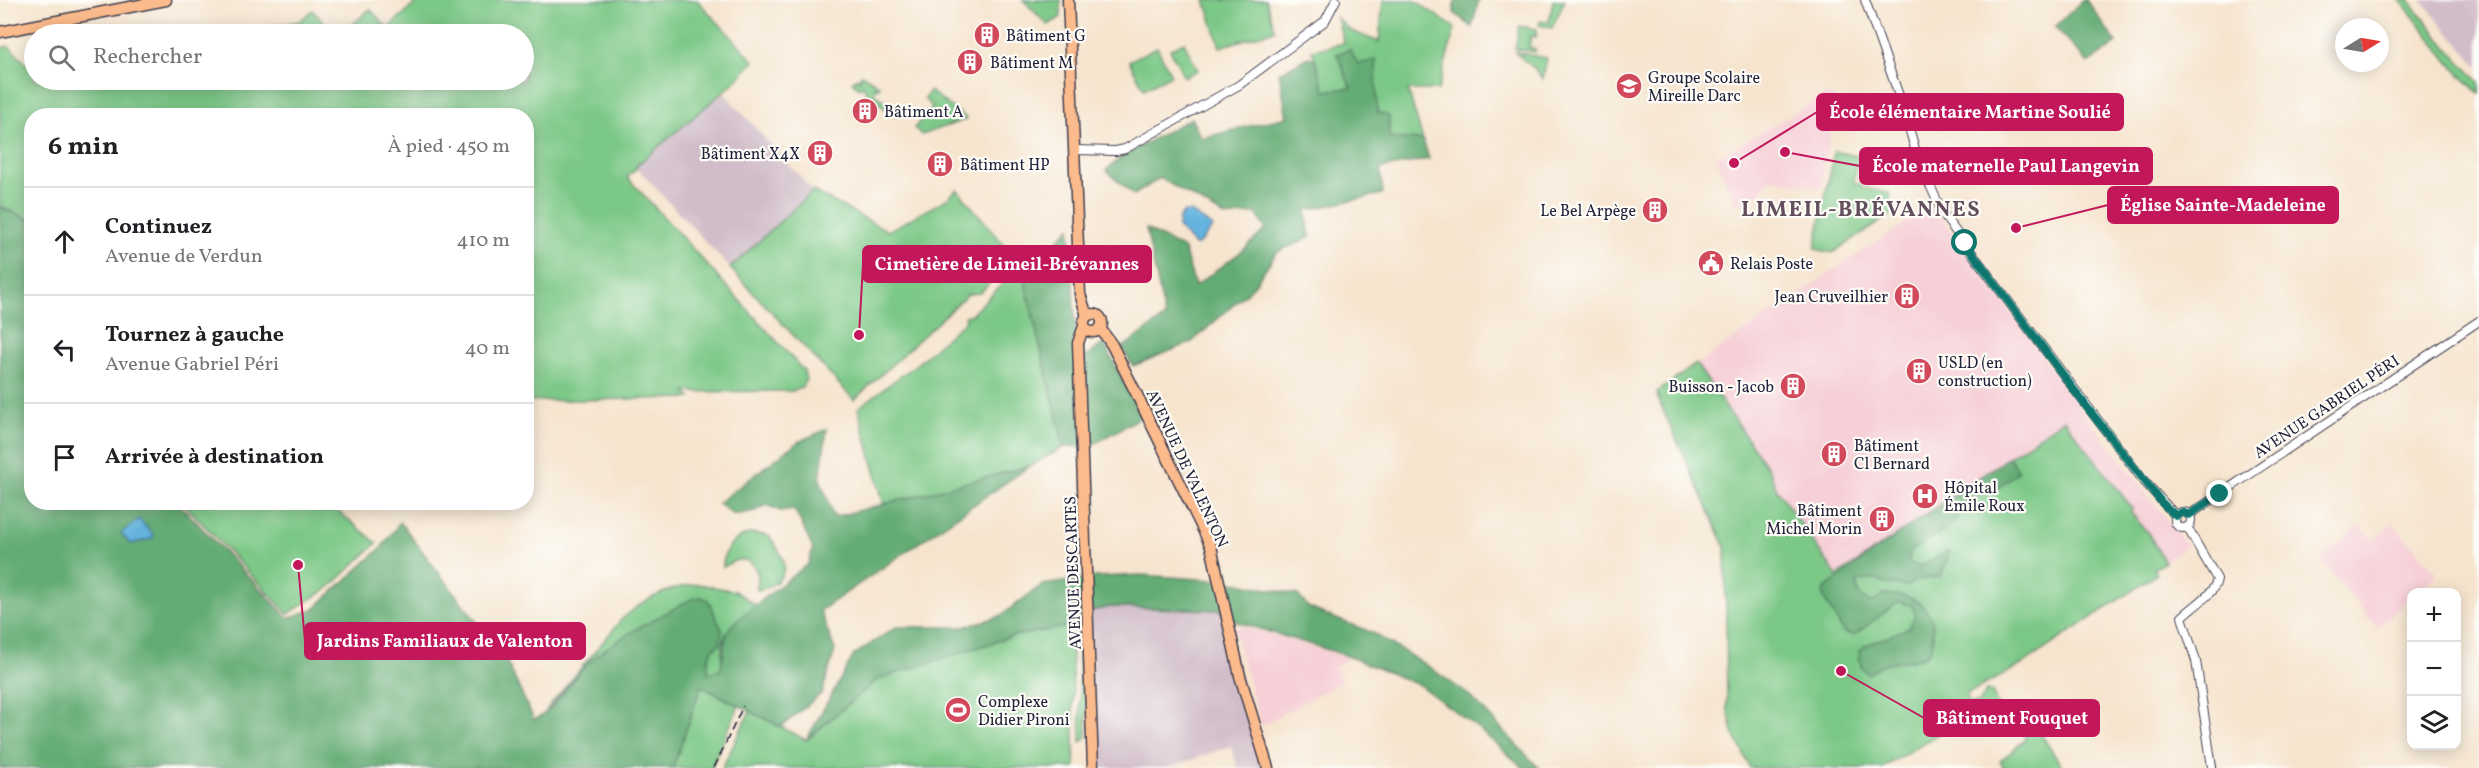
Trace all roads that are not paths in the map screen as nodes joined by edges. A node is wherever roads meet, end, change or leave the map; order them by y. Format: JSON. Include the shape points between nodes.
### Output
{"nodes":[{"id":1,"x":166,"y":0,"type":"edge"},
{"id":2,"x":1336,"y":0,"type":"edge"},
{"id":3,"x":1865,"y":0,"type":"edge"},
{"id":4,"x":1069,"y":1,"type":"edge"},
{"id":5,"x":42,"y":24,"type":"edge"},
{"id":6,"x":24,"y":27,"type":"edge"},
{"id":7,"x":0,"y":32,"type":"edge"},
{"id":8,"x":1074,"y":150,"type":"junction"},
{"id":9,"x":2479,"y":321,"type":"edge"},
{"id":10,"x":1090,"y":326,"type":"junction"},
{"id":11,"x":2189,"y":515,"type":"junction"},
{"id":12,"x":2176,"y":516,"type":"junction"},
{"id":13,"x":2187,"y":527,"type":"junction"},
{"id":14,"x":1093,"y":768,"type":"edge"},
{"id":15,"x":1268,"y":768,"type":"edge"},
{"id":16,"x":2213,"y":768,"type":"edge"}],
"edges":[{"from":1,"to":5,"type":"main road"},
{"from":2,"to":8,"type":"street","via":[[1325,21],[1239,85],[1125,149]]},
{"from":3,"to":12,"type":"street","via":[[1918,159],[1944,216],[2143,480]]},
{"from":4,"to":8,"type":"main road","name":"AVENUE DESCARTES"},
{"from":6,"to":7,"type":"main road"},
{"from":8,"to":10,"type":"main road","name":"AVENUE DESCARTES","via":[[1080,294]]},
{"from":9,"to":11,"type":"street","name":"AVENUE GABRIEL PÉRI"},
{"from":10,"to":14,"type":"main road","name":"AVENUE DESCARTES","via":[[1078,343]]},
{"from":10,"to":15,"type":"main road","name":"AVENUE DE VALENTON","via":[[1112,345],[1211,546],[1240,676]]},
{"from":11,"to":12,"type":"street","via":[[2182,512]]},
{"from":11,"to":13,"type":"street"},
{"from":12,"to":13,"type":"street","via":[[2177,525]]},
{"from":13,"to":16,"type":"street","via":[[2217,579],[2205,597],[2182,617],[2196,661]]}]}
